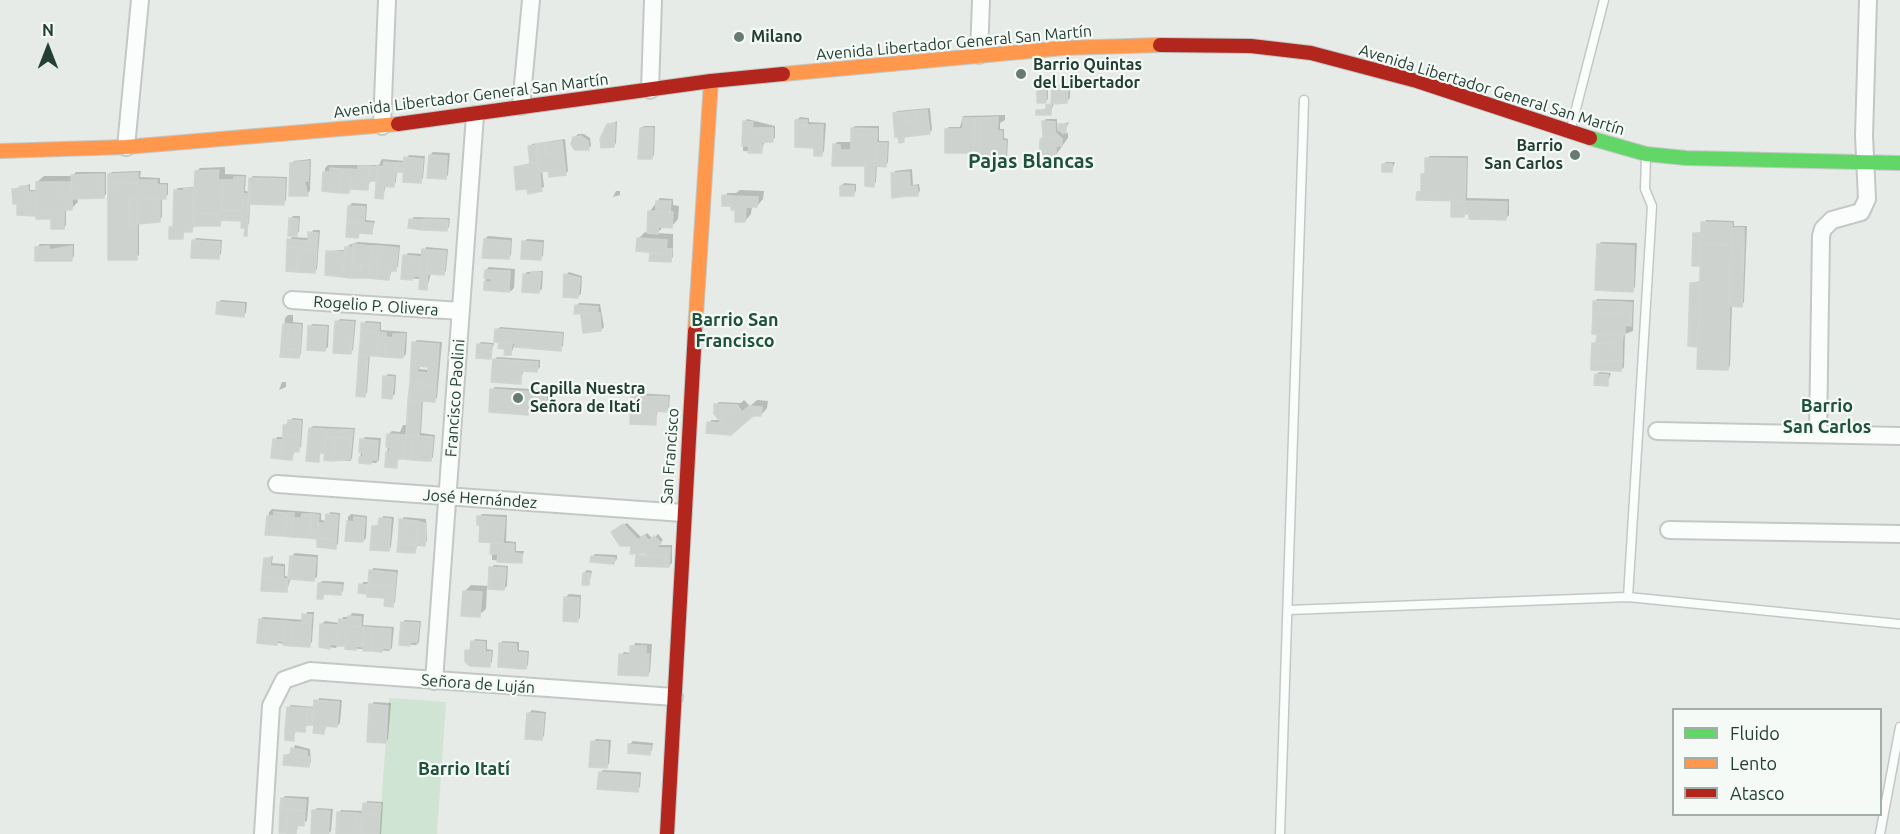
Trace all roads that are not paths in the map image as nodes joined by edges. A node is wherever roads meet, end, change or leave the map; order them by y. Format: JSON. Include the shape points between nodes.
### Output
{"nodes":[{"id":1,"x":140,"y":0,"type":"edge"},
{"id":2,"x":387,"y":0,"type":"edge"},
{"id":3,"x":531,"y":0,"type":"edge"},
{"id":4,"x":653,"y":0,"type":"edge"},
{"id":5,"x":981,"y":0,"type":"edge"},
{"id":6,"x":1604,"y":0,"type":"edge"},
{"id":7,"x":1868,"y":0,"type":"edge"},
{"id":8,"x":979,"y":56,"type":"junction"},
{"id":9,"x":711,"y":81,"type":"junction"},
{"id":10,"x":650,"y":90,"type":"junction"},
{"id":11,"x":1304,"y":100,"type":"dead end"},
{"id":12,"x":521,"y":106,"type":"junction"},
{"id":13,"x":475,"y":115,"type":"junction"},
{"id":14,"x":382,"y":126,"type":"junction"},
{"id":15,"x":1569,"y":132,"type":"junction"},
{"id":16,"x":126,"y":147,"type":"junction"},
{"id":17,"x":0,"y":151,"type":"edge"},
{"id":18,"x":1646,"y":154,"type":"junction"},
{"id":19,"x":1865,"y":162,"type":"junction"},
{"id":20,"x":1900,"y":163,"type":"edge"},
{"id":21,"x":291,"y":300,"type":"dead end"},
{"id":22,"x":461,"y":311,"type":"junction"},
{"id":23,"x":1657,"y":431,"type":"dead end"},
{"id":24,"x":1818,"y":434,"type":"junction"},
{"id":25,"x":1900,"y":436,"type":"edge"},
{"id":26,"x":277,"y":484,"type":"dead end"},
{"id":27,"x":449,"y":496,"type":"junction"},
{"id":28,"x":683,"y":513,"type":"junction"},
{"id":29,"x":1669,"y":531,"type":"dead end"},
{"id":30,"x":1900,"y":534,"type":"edge"},
{"id":31,"x":1628,"y":597,"type":"junction"},
{"id":32,"x":1289,"y":610,"type":"junction"},
{"id":33,"x":1900,"y":624,"type":"edge"},
{"id":34,"x":434,"y":681,"type":"junction"},
{"id":35,"x":674,"y":697,"type":"junction"},
{"id":36,"x":1900,"y":727,"type":"edge"},
{"id":37,"x":263,"y":834,"type":"edge"},
{"id":38,"x":667,"y":834,"type":"edge"},
{"id":39,"x":1280,"y":834,"type":"edge"},
{"id":40,"x":1880,"y":834,"type":"edge"}],
"edges":[{"from":1,"to":16,"type":"street"},
{"from":2,"to":14,"type":"street"},
{"from":3,"to":12,"type":"street"},
{"from":4,"to":10,"type":"street"},
{"from":5,"to":8,"type":"street"},
{"from":6,"to":15,"type":"lane"},
{"from":7,"to":19,"type":"street"},
{"from":8,"to":9,"type":"main road","name":"Avenida Libertador General San Martín"},
{"from":8,"to":15,"type":"main road","name":"Avenida Libertador General San Martín","via":[[1063,48],[1188,44],[1311,53],[1417,81]]},
{"from":9,"to":10,"type":"main road","name":"Avenida Libertador General San Martín"},
{"from":9,"to":28,"type":"main road","name":"San Francisco"},
{"from":10,"to":12,"type":"main road","name":"Avenida Libertador General San Martín"},
{"from":11,"to":32,"type":"lane"},
{"from":12,"to":13,"type":"main road","name":"Avenida Libertador General San Martín"},
{"from":13,"to":14,"type":"main road","name":"Avenida Libertador General San Martín"},
{"from":13,"to":22,"type":"street","name":"Francisco Paolini"},
{"from":14,"to":16,"type":"main road","name":"Avenida Libertador General San Martín"},
{"from":15,"to":18,"type":"main road","name":"Avenida Libertador General San Martín"},
{"from":16,"to":17,"type":"main road","name":"Avenida Libertador General San Martín"},
{"from":18,"to":19,"type":"main road","name":"Avenida Libertador General San Martín"},
{"from":18,"to":31,"type":"lane","via":[[1645,189],[1652,206]]},
{"from":19,"to":20,"type":"main road","name":"Avenida Libertador General San Martín"},
{"from":19,"to":24,"type":"street","via":[[1865,206],[1861,212],[1828,223],[1821,236]]},
{"from":21,"to":22,"type":"street","name":"Rogelio P. Olivera"},
{"from":22,"to":27,"type":"street","name":"Francisco Paolini"},
{"from":23,"to":24,"type":"street"},
{"from":24,"to":25,"type":"street"},
{"from":26,"to":27,"type":"street","name":"José Hernández"},
{"from":27,"to":28,"type":"street","name":"José Hernández"},
{"from":27,"to":34,"type":"street","name":"Francisco Paolini"},
{"from":28,"to":35,"type":"main road","name":"San Francisco"},
{"from":29,"to":30,"type":"street"},
{"from":31,"to":32,"type":"lane"},
{"from":31,"to":33,"type":"lane"},
{"from":32,"to":39,"type":"lane"},
{"from":34,"to":35,"type":"street","name":"Señora de Luján"},
{"from":34,"to":37,"type":"street","name":"Señora de Luján","via":[[310,671],[284,680],[271,706]]},
{"from":35,"to":38,"type":"main road","name":"San Francisco"},
{"from":36,"to":40,"type":"lane"}]}
